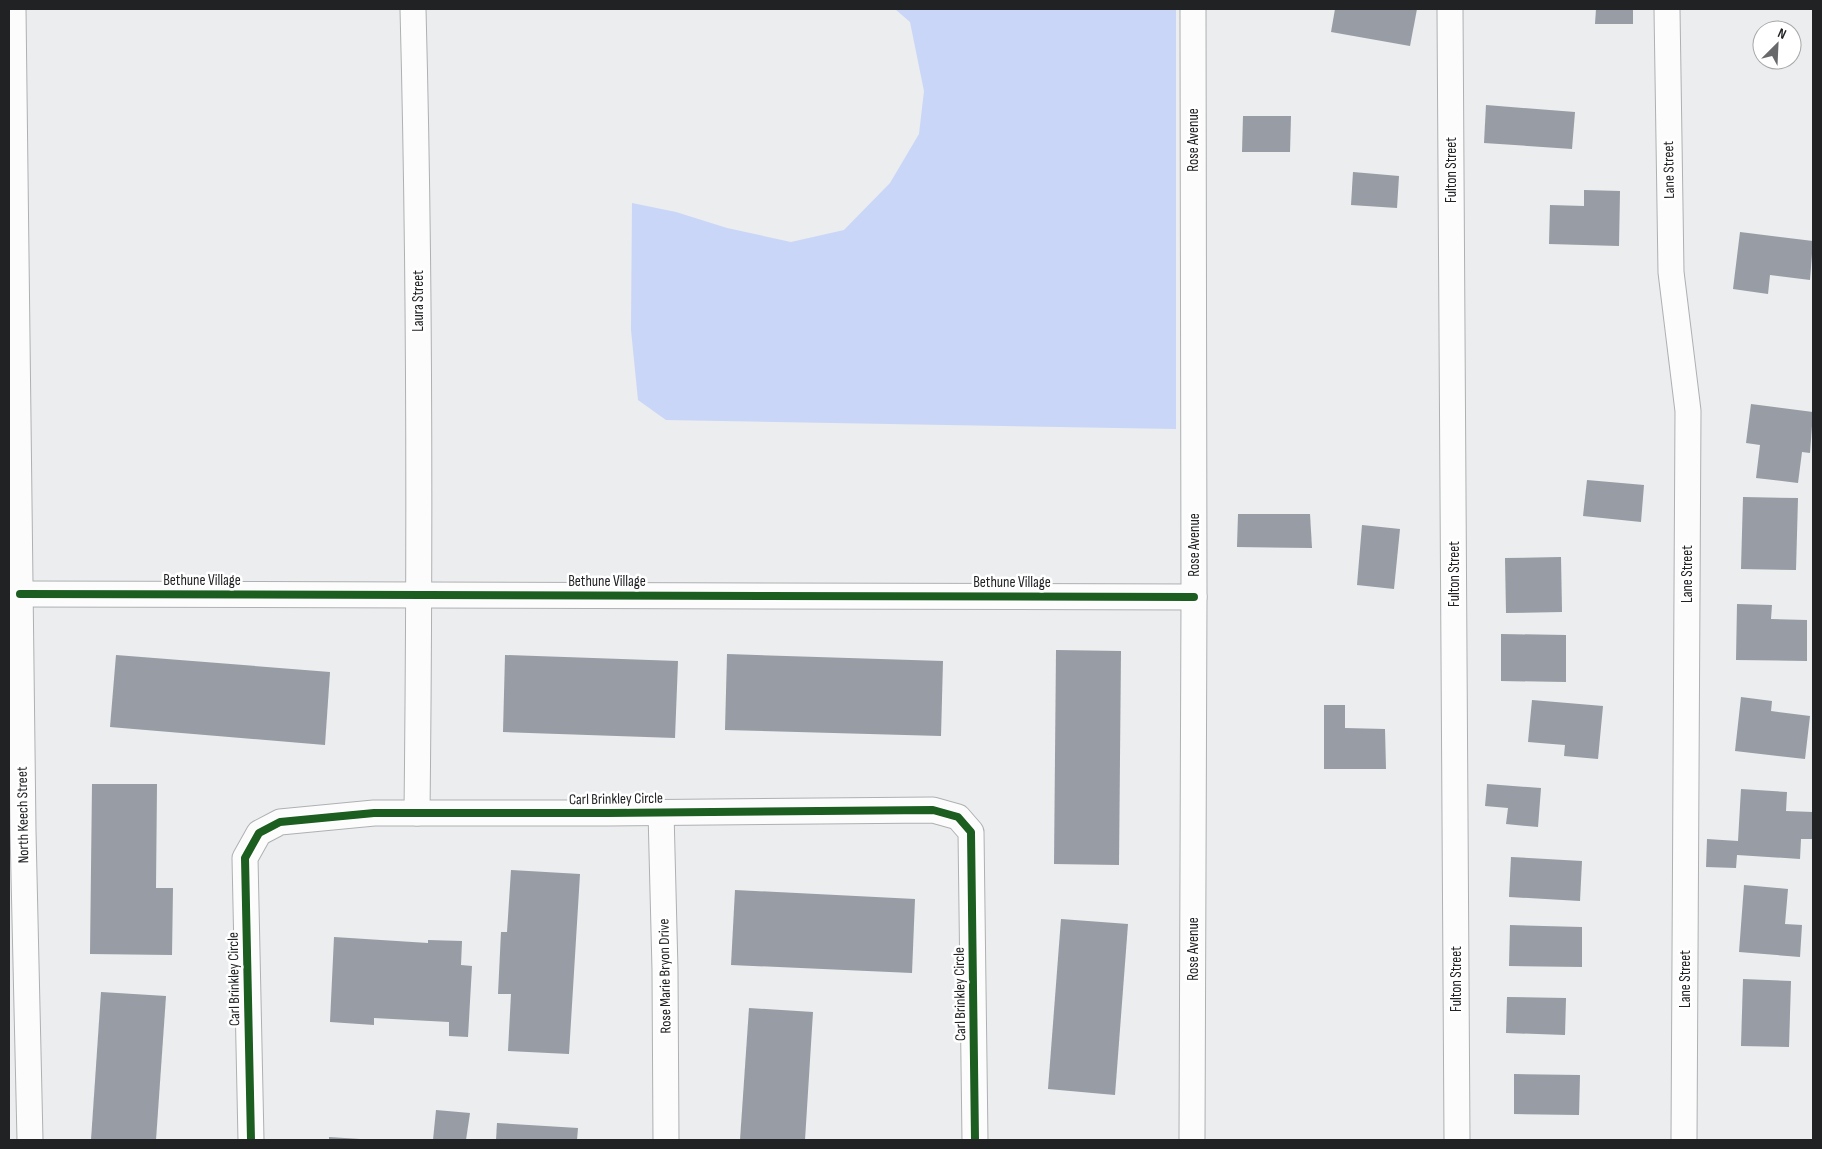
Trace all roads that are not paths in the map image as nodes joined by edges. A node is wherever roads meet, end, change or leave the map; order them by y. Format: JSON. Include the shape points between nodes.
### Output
{"nodes":[{"id":1,"x":13,"y":9,"type":"edge"},
{"id":2,"x":413,"y":9,"type":"edge"},
{"id":3,"x":1193,"y":9,"type":"edge"},
{"id":4,"x":1450,"y":9,"type":"edge"},
{"id":5,"x":1667,"y":9,"type":"edge"},
{"id":6,"x":12,"y":226,"type":"edge"},
{"id":7,"x":20,"y":594,"type":"junction"},
{"id":8,"x":419,"y":594,"type":"junction"},
{"id":9,"x":1194,"y":597,"type":"junction"},
{"id":10,"x":661,"y":812,"type":"junction"},
{"id":11,"x":417,"y":813,"type":"junction"},
{"id":12,"x":16,"y":832,"type":"edge"},
{"id":13,"x":30,"y":1140,"type":"edge"},
{"id":14,"x":251,"y":1140,"type":"edge"},
{"id":15,"x":666,"y":1140,"type":"edge"},
{"id":16,"x":975,"y":1140,"type":"edge"},
{"id":17,"x":1192,"y":1140,"type":"edge"},
{"id":18,"x":1457,"y":1140,"type":"edge"},
{"id":19,"x":1684,"y":1140,"type":"edge"}],
"edges":[{"from":1,"to":6,"type":"street","name":"North Keech Street"},
{"from":2,"to":8,"type":"street","name":"Laura Street","via":[[418,192]]},
{"from":3,"to":9,"type":"street","name":"Rose Avenue"},
{"from":4,"to":18,"type":"street","name":"Fulton Street"},
{"from":5,"to":19,"type":"street","name":"Lane Street","via":[[1671,272],[1688,410]]},
{"from":6,"to":7,"type":"street","name":"North Keech Street"},
{"from":7,"to":8,"type":"street","name":"Bethune Village"},
{"from":7,"to":12,"type":"street","name":"North Keech Street"},
{"from":8,"to":9,"type":"street","name":"Bethune Village"},
{"from":8,"to":11,"type":"street"},
{"from":9,"to":17,"type":"street","name":"Rose Avenue"},
{"from":10,"to":11,"type":"street","name":"Carl Brinkley Circle"},
{"from":10,"to":15,"type":"street","name":"Rose Marie Bryon Drive"},
{"from":10,"to":16,"type":"street","name":"Carl Brinkley Circle","via":[[933,810],[958,817],[972,832]]},
{"from":11,"to":14,"type":"street","name":"Carl Brinkley Circle","via":[[374,813],[280,822],[259,833],[245,858]]},
{"from":12,"to":13,"type":"street","name":"North Keech Street"}]}
